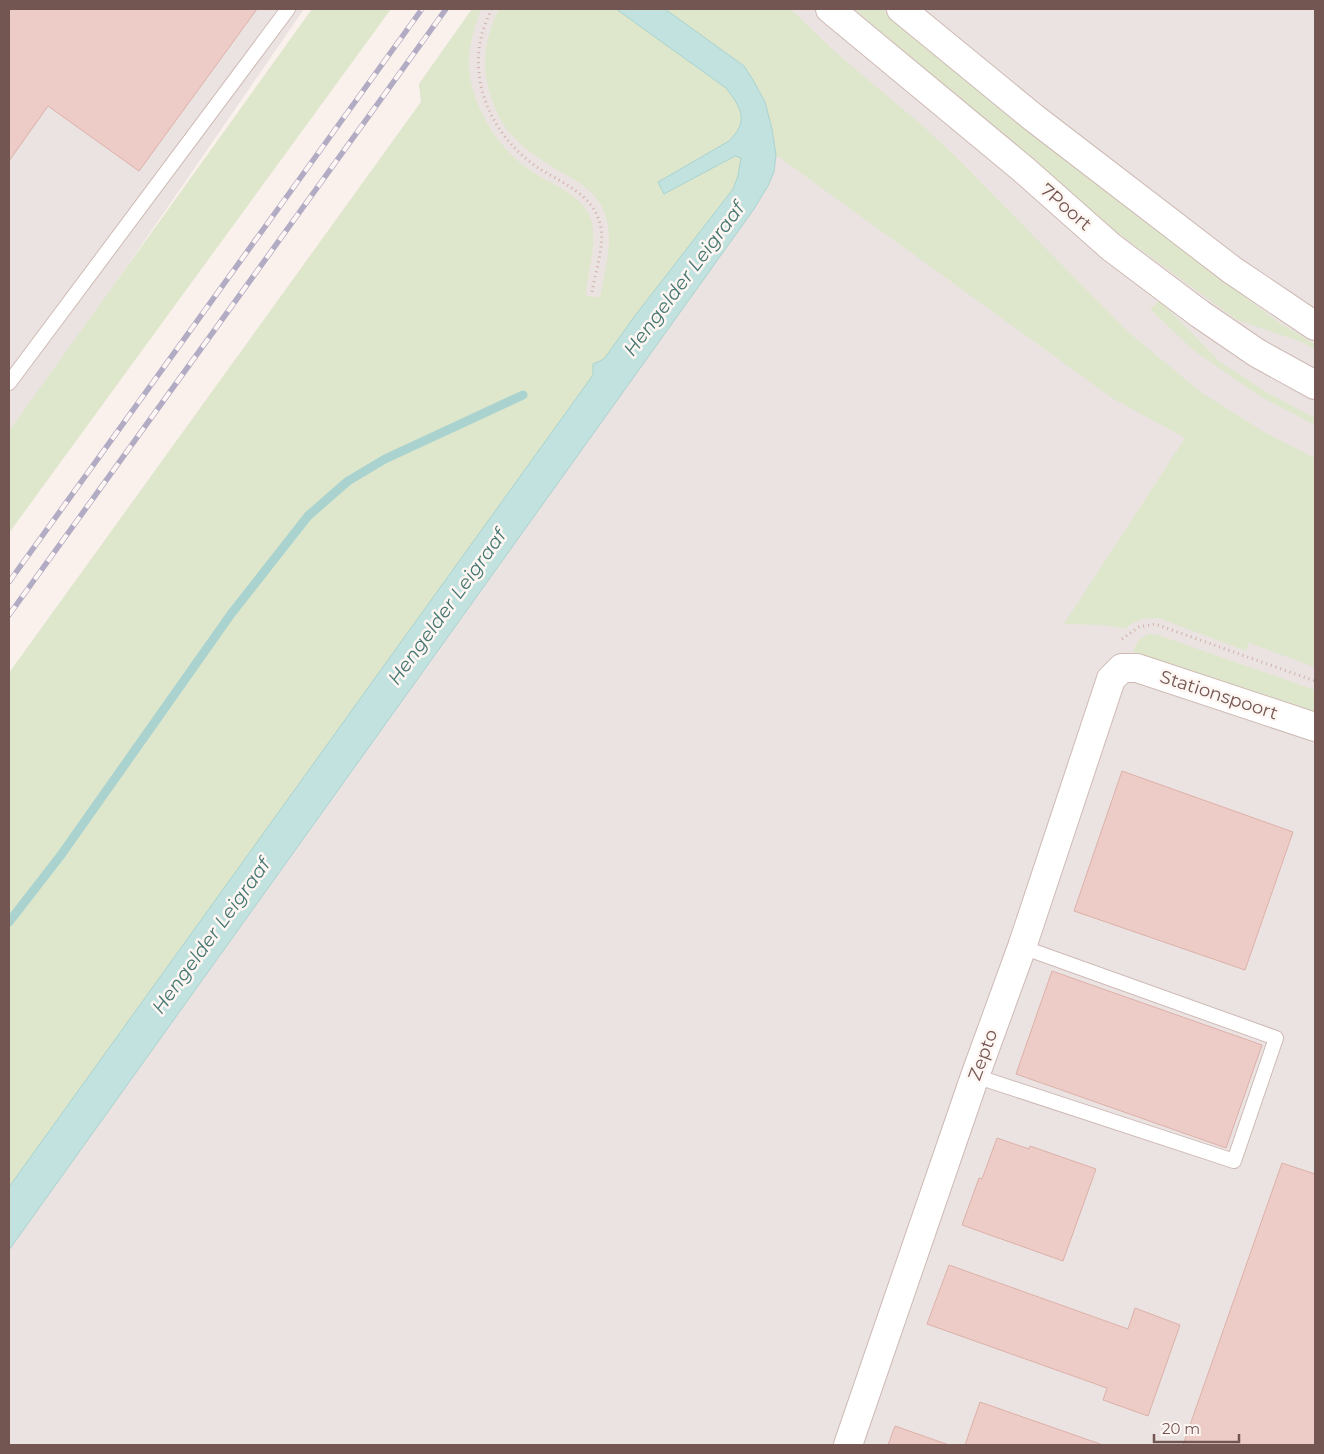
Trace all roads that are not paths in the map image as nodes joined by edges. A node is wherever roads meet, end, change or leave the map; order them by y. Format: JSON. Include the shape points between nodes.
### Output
{"nodes":[{"id":1,"x":288,"y":9,"type":"edge"},
{"id":2,"x":830,"y":9,"type":"edge"},
{"id":3,"x":901,"y":9,"type":"edge"},
{"id":4,"x":1315,"y":326,"type":"edge"},
{"id":5,"x":9,"y":383,"type":"edge"},
{"id":6,"x":1315,"y":385,"type":"edge"},
{"id":7,"x":1122,"y":668,"type":"joint"},
{"id":8,"x":1315,"y":727,"type":"edge"},
{"id":9,"x":1022,"y":947,"type":"junction"},
{"id":10,"x":976,"y":1076,"type":"junction"},
{"id":11,"x":848,"y":1445,"type":"edge"}],
"edges":[{"from":1,"to":5,"type":"lane"},
{"from":2,"to":6,"type":"street","name":"7Poort","via":[[1111,246],[1241,342]]},
{"from":3,"to":4,"type":"street","via":[[1034,118],[1224,264]]},
{"from":7,"to":8,"type":"street","name":"Stationspoort","via":[[1138,668]]},
{"from":7,"to":9,"type":"street","name":"Zepto","via":[[1111,679]]},
{"from":9,"to":10,"type":"street","name":"Zepto"},
{"from":9,"to":10,"type":"lane","via":[[1276,1038],[1234,1161]]},
{"from":10,"to":11,"type":"street","name":"Zepto"}]}
